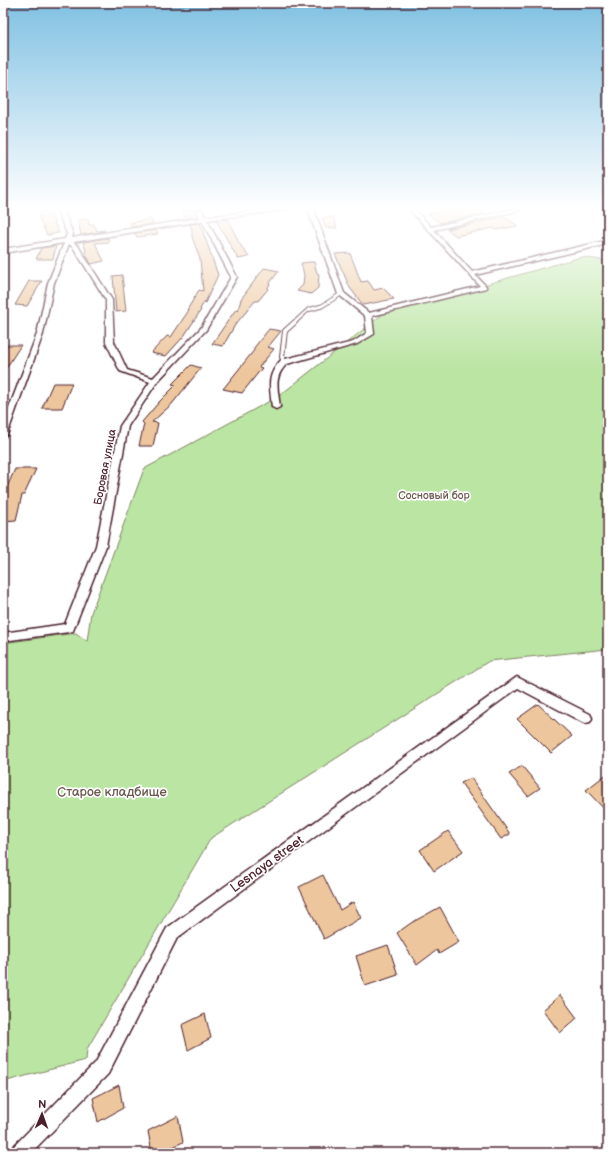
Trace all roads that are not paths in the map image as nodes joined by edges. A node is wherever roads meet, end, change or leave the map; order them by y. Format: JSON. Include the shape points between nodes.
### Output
{"nodes":[{"id":1,"x":59,"y":264,"type":"edge"},
{"id":2,"x":86,"y":264,"type":"edge"},
{"id":3,"x":227,"y":264,"type":"edge"},
{"id":4,"x":330,"y":264,"type":"edge"},
{"id":5,"x":462,"y":264,"type":"edge"},
{"id":6,"x":514,"y":264,"type":"edge"},
{"id":7,"x":471,"y":274,"type":"junction"},
{"id":8,"x":341,"y":294,"type":"junction"},
{"id":9,"x":368,"y":315,"type":"junction"},
{"id":10,"x":284,"y":362,"type":"junction"},
{"id":11,"x":154,"y":381,"type":"junction"},
{"id":12,"x":276,"y":407,"type":"dead end"},
{"id":13,"x":3,"y":434,"type":"edge"},
{"id":14,"x":3,"y":637,"type":"edge"},
{"id":15,"x":586,"y":718,"type":"dead end"},
{"id":16,"x":20,"y":1153,"type":"edge"}],
"edges":[{"from":1,"to":13,"type":"street","via":[[51,283],[40,334]]},
{"from":2,"to":11,"type":"street","via":[[109,300],[110,342],[124,371]]},
{"from":3,"to":11,"type":"street","name":"Боровая улица","via":[[234,277],[204,329]]},
{"from":4,"to":8,"type":"street"},
{"from":5,"to":7,"type":"street"},
{"from":6,"to":7,"type":"street"},
{"from":7,"to":9,"type":"street","via":[[484,287]]},
{"from":8,"to":9,"type":"street"},
{"from":8,"to":10,"type":"lane","via":[[322,306],[308,310],[285,331],[282,357]]},
{"from":9,"to":10,"type":"street","via":[[371,334],[355,343]]},
{"from":10,"to":12,"type":"street","via":[[273,378]]},
{"from":11,"to":14,"type":"street","name":"Боровая улица","via":[[124,426],[101,546],[69,628]]},
{"from":15,"to":16,"type":"street","name":"Lesnaya street","via":[[517,682],[172,934],[102,1068]]}]}
